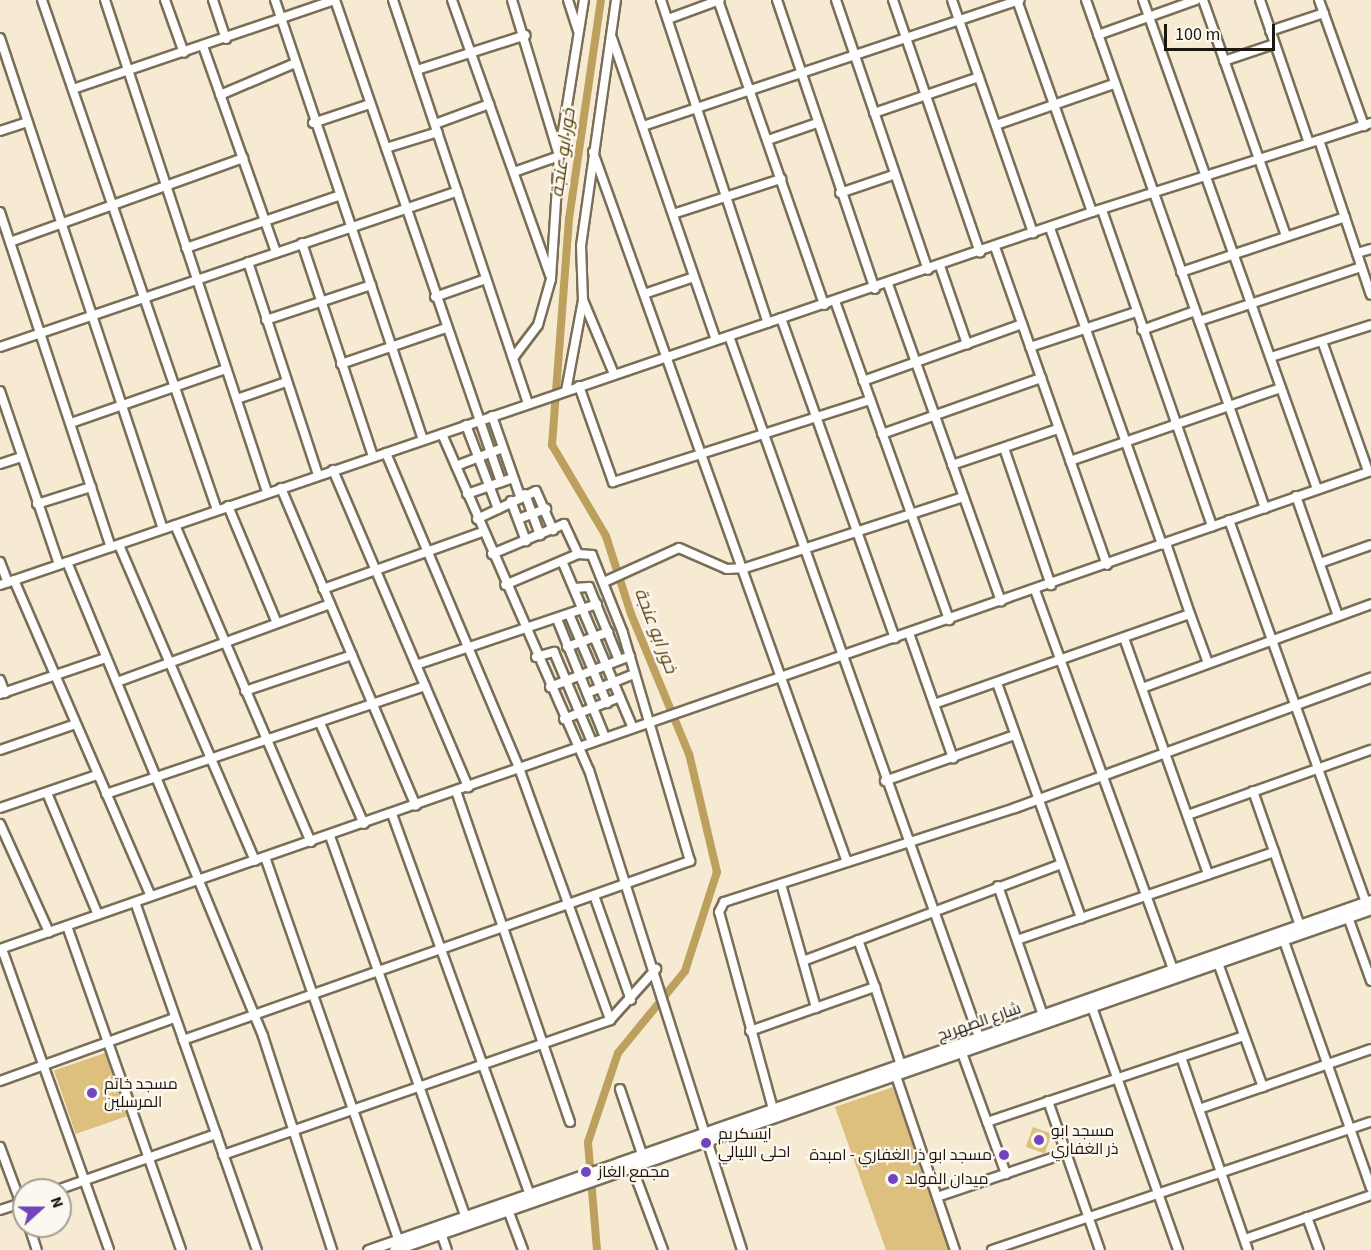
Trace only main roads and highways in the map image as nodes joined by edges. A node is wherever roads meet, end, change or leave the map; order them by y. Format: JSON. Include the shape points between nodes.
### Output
{"nodes":[{"id":1,"x":1369,"y":904,"type":"edge"},
{"id":2,"x":706,"y":1137,"type":"junction"},
{"id":3,"x":596,"y":1174,"type":"junction"},
{"id":4,"x":581,"y":1179,"type":"junction"},
{"id":5,"x":368,"y":1250,"type":"edge"},
{"id":6,"x":394,"y":1250,"type":"edge"}],
"edges":[{"from":1,"to":2,"type":"main road","name":"شارع الصهريج","via":[[773,1109]]},
{"from":1,"to":2,"type":"main road","name":"شارع الصهريج","via":[[1348,917],[1284,941],[896,1076]]},
{"from":2,"to":3,"type":"main road","name":"شارع الصهريج","via":[[642,1154]]},
{"from":2,"to":3,"type":"main road","name":"شارع الصهريج","via":[[632,1167]]},
{"from":3,"to":4,"type":"main road"},
{"from":4,"to":5,"type":"main road"},
{"from":4,"to":6,"type":"main road","via":[[508,1210]]}]}
